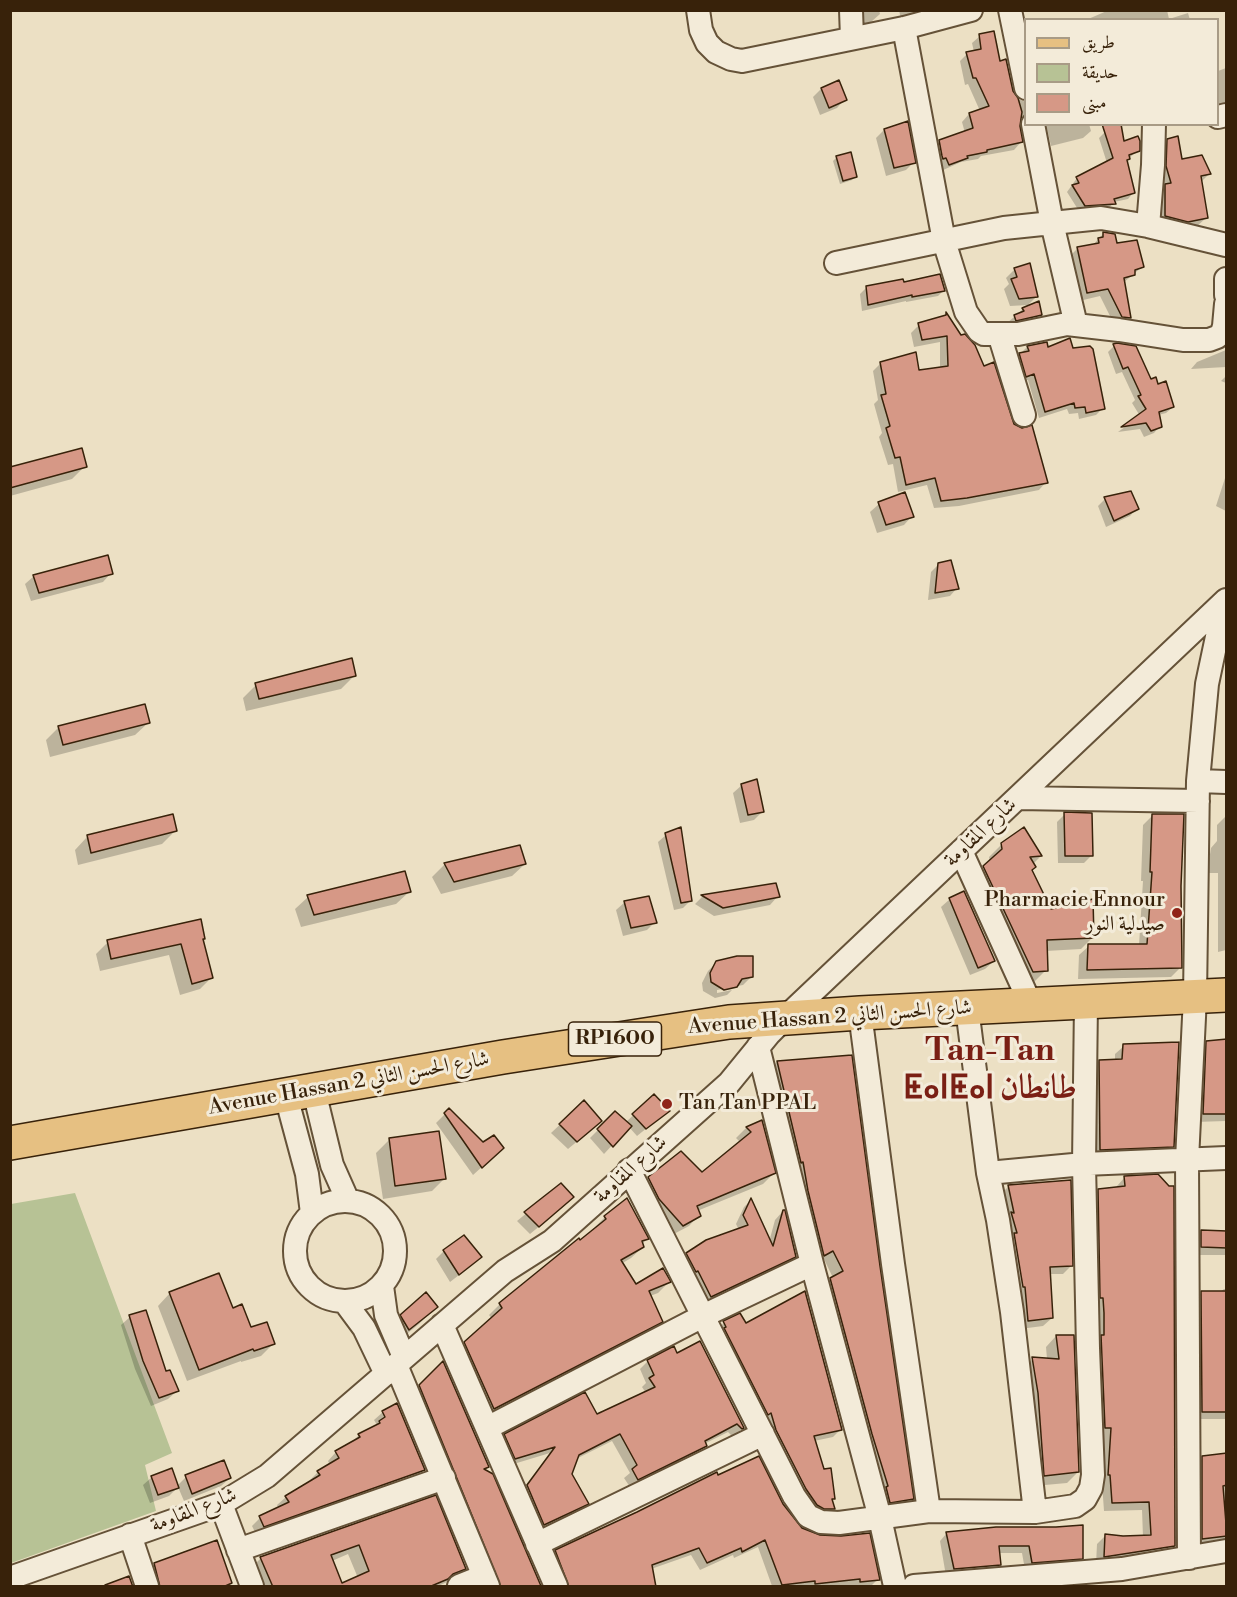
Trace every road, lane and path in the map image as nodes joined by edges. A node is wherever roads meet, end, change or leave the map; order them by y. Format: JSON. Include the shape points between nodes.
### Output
{"nodes":[{"id":1,"x":698,"y":10,"type":"edge"},
{"id":2,"x":851,"y":10,"type":"edge"},
{"id":3,"x":970,"y":10,"type":"edge"},
{"id":4,"x":1010,"y":10,"type":"edge"},
{"id":5,"x":904,"y":28,"type":"junction"},
{"id":6,"x":852,"y":38,"type":"junction"},
{"id":7,"x":1024,"y":78,"type":"edge"},
{"id":8,"x":1033,"y":126,"type":"edge"},
{"id":9,"x":1154,"y":126,"type":"edge"},
{"id":10,"x":1052,"y":223,"type":"junction"},
{"id":11,"x":1148,"y":226,"type":"junction"},
{"id":12,"x":944,"y":241,"type":"junction"},
{"id":13,"x":1227,"y":245,"type":"edge"},
{"id":14,"x":836,"y":263,"type":"dead end"},
{"id":15,"x":1227,"y":271,"type":"edge"},
{"id":16,"x":1226,"y":279,"type":"edge"},
{"id":17,"x":1227,"y":295,"type":"edge"},
{"id":18,"x":1227,"y":304,"type":"edge"},
{"id":19,"x":1076,"y":325,"type":"junction"},
{"id":20,"x":999,"y":334,"type":"junction"},
{"id":21,"x":1024,"y":415,"type":"dead end"},
{"id":22,"x":1227,"y":601,"type":"edge"},
{"id":23,"x":1217,"y":684,"type":"edge"},
{"id":24,"x":1227,"y":782,"type":"edge"},
{"id":25,"x":1198,"y":791,"type":"junction"},
{"id":26,"x":1018,"y":798,"type":"junction"},
{"id":27,"x":961,"y":851,"type":"junction"},
{"id":28,"x":1211,"y":996,"type":"edge"},
{"id":29,"x":1086,"y":1002,"type":"junction"},
{"id":30,"x":1030,"y":1005,"type":"junction"},
{"id":31,"x":967,"y":1008,"type":"junction"},
{"id":32,"x":860,"y":1013,"type":"junction"},
{"id":33,"x":786,"y":1017,"type":"junction"},
{"id":34,"x":758,"y":1047,"type":"junction"},
{"id":35,"x":300,"y":1094,"type":"junction"},
{"id":36,"x":10,"y":1143,"type":"edge"},
{"id":37,"x":1227,"y":1158,"type":"edge"},
{"id":38,"x":1187,"y":1160,"type":"junction"},
{"id":39,"x":1084,"y":1164,"type":"junction"},
{"id":40,"x":629,"y":1170,"type":"junction"},
{"id":41,"x":988,"y":1173,"type":"junction"},
{"id":42,"x":348,"y":1201,"type":"junction"},
{"id":43,"x":312,"y":1213,"type":"junction"},
{"id":44,"x":812,"y":1264,"type":"junction"},
{"id":45,"x":382,"y":1286,"type":"junction"},
{"id":46,"x":344,"y":1301,"type":"junction"},
{"id":47,"x":703,"y":1316,"type":"junction"},
{"id":48,"x":442,"y":1325,"type":"junction"},
{"id":49,"x":395,"y":1365,"type":"junction"},
{"id":50,"x":487,"y":1428,"type":"junction"},
{"id":51,"x":763,"y":1434,"type":"junction"},
{"id":52,"x":444,"y":1478,"type":"junction"},
{"id":53,"x":221,"y":1503,"type":"junction"},
{"id":54,"x":929,"y":1511,"type":"junction"},
{"id":55,"x":1035,"y":1512,"type":"junction"},
{"id":56,"x":880,"y":1518,"type":"junction"},
{"id":57,"x":130,"y":1534,"type":"junction"},
{"id":58,"x":537,"y":1544,"type":"junction"},
{"id":59,"x":238,"y":1550,"type":"junction"},
{"id":60,"x":1227,"y":1551,"type":"edge"},
{"id":61,"x":1189,"y":1558,"type":"junction"},
{"id":62,"x":10,"y":1578,"type":"edge"},
{"id":63,"x":486,"y":1581,"type":"edge"},
{"id":64,"x":1043,"y":1581,"type":"edge"},
{"id":65,"x":147,"y":1587,"type":"edge"},
{"id":66,"x":252,"y":1587,"type":"edge"},
{"id":67,"x":459,"y":1587,"type":"edge"},
{"id":68,"x":555,"y":1587,"type":"edge"},
{"id":69,"x":895,"y":1587,"type":"edge"},
{"id":70,"x":915,"y":1587,"type":"edge"}],
"edges":[{"from":1,"to":6,"type":"street","via":[[707,43],[716,52],[742,61]]},
{"from":2,"to":6,"type":"street"},
{"from":3,"to":5,"type":"street"},
{"from":4,"to":7,"type":"street"},
{"from":5,"to":6,"type":"street"},
{"from":5,"to":12,"type":"street"},
{"from":8,"to":10,"type":"street"},
{"from":9,"to":11,"type":"street"},
{"from":10,"to":11,"type":"street","via":[[1101,218]]},
{"from":10,"to":12,"type":"street"},
{"from":10,"to":19,"type":"street"},
{"from":11,"to":13,"type":"street"},
{"from":12,"to":14,"type":"street"},
{"from":12,"to":20,"type":"street","via":[[972,323],[984,334]]},
{"from":15,"to":16,"type":"street"},
{"from":16,"to":17,"type":"street"},
{"from":18,"to":19,"type":"street","via":[[1222,333],[1209,340]]},
{"from":19,"to":20,"type":"street"},
{"from":20,"to":21,"type":"street"},
{"from":22,"to":23,"type":"street","via":[[1218,632]]},
{"from":22,"to":26,"type":"street","name":"شارع المقاومة"},
{"from":23,"to":25,"type":"street"},
{"from":24,"to":25,"type":"street"},
{"from":25,"to":26,"type":"street"},
{"from":25,"to":28,"type":"street"},
{"from":26,"to":27,"type":"street","name":"شارع المقاومة"},
{"from":27,"to":30,"type":"street"},
{"from":27,"to":33,"type":"street","name":"شارع المقاومة"},
{"from":28,"to":29,"type":"main road","name":"Avenue Hassan 2 شارع الحسن الثاني","number":"RP1600"},
{"from":28,"to":38,"type":"street"},
{"from":29,"to":30,"type":"main road","name":"Avenue Hassan 2 شارع الحسن الثاني","number":"RP1600"},
{"from":29,"to":39,"type":"street"},
{"from":30,"to":31,"type":"main road","name":"Avenue Hassan 2 شارع الحسن الثاني","number":"RP1600"},
{"from":31,"to":32,"type":"main road","name":"Avenue Hassan 2 شارع الحسن الثاني","number":"RP1600"},
{"from":31,"to":41,"type":"street"},
{"from":32,"to":33,"type":"main road","name":"Avenue Hassan 2 شارع الحسن الثاني","number":"RP1600"},
{"from":32,"to":54,"type":"street"},
{"from":33,"to":34,"type":"street","name":"شارع المقاومة"},
{"from":33,"to":35,"type":"main road","name":"Avenue Hassan 2 شارع الحسن الثاني","number":"RP1600","via":[[680,1028]]},
{"from":34,"to":40,"type":"street","name":"شارع المقاومة","via":[[729,1083]]},
{"from":34,"to":44,"type":"street"},
{"from":35,"to":36,"type":"main road","name":"Avenue Hassan 2 شارع الحسن الثاني","number":"RP1600"},
{"from":35,"to":42,"type":"street"},
{"from":35,"to":43,"type":"street"},
{"from":37,"to":38,"type":"street"},
{"from":38,"to":39,"type":"street"},
{"from":38,"to":61,"type":"street"},
{"from":39,"to":41,"type":"street"},
{"from":39,"to":55,"type":"street","via":[[1093,1475],[1085,1499],[1075,1506]]},
{"from":40,"to":47,"type":"street"},
{"from":40,"to":48,"type":"street","name":"شارع المقاومة","via":[[552,1241],[505,1271]]},
{"from":41,"to":55,"type":"street","via":[[1012,1312]]},
{"from":42,"to":43,"type":"street","via":[[322,1206]]},
{"from":42,"to":45,"type":"street","via":[[378,1212],[394,1240],[391,1272]]},
{"from":43,"to":46,"type":"street","via":[[296,1239],[297,1269],[316,1292]]},
{"from":44,"to":47,"type":"street"},
{"from":44,"to":56,"type":"street"},
{"from":45,"to":46,"type":"street","via":[[358,1300]]},
{"from":45,"to":49,"type":"street"},
{"from":46,"to":49,"type":"street"},
{"from":47,"to":50,"type":"street"},
{"from":47,"to":51,"type":"street"},
{"from":48,"to":49,"type":"street","name":"شارع المقاومة"},
{"from":48,"to":50,"type":"street"},
{"from":49,"to":52,"type":"street"},
{"from":49,"to":53,"type":"street","name":"شارع المقاومة","via":[[267,1476]]},
{"from":50,"to":58,"type":"street"},
{"from":51,"to":56,"type":"street","via":[[808,1516],[821,1522]]},
{"from":51,"to":58,"type":"street"},
{"from":52,"to":59,"type":"street"},
{"from":52,"to":63,"type":"street"},
{"from":53,"to":57,"type":"street","name":"شارع المقاومة"},
{"from":53,"to":59,"type":"street"},
{"from":54,"to":55,"type":"street"},
{"from":54,"to":56,"type":"street"},
{"from":56,"to":69,"type":"street"},
{"from":57,"to":62,"type":"street","name":"شارع المقاومة"},
{"from":57,"to":65,"type":"street"},
{"from":58,"to":68,"type":"street"},
{"from":59,"to":66,"type":"street"},
{"from":60,"to":61,"type":"street"},
{"from":61,"to":64,"type":"street"},
{"from":63,"to":67,"type":"street"},
{"from":64,"to":70,"type":"street"}]}
